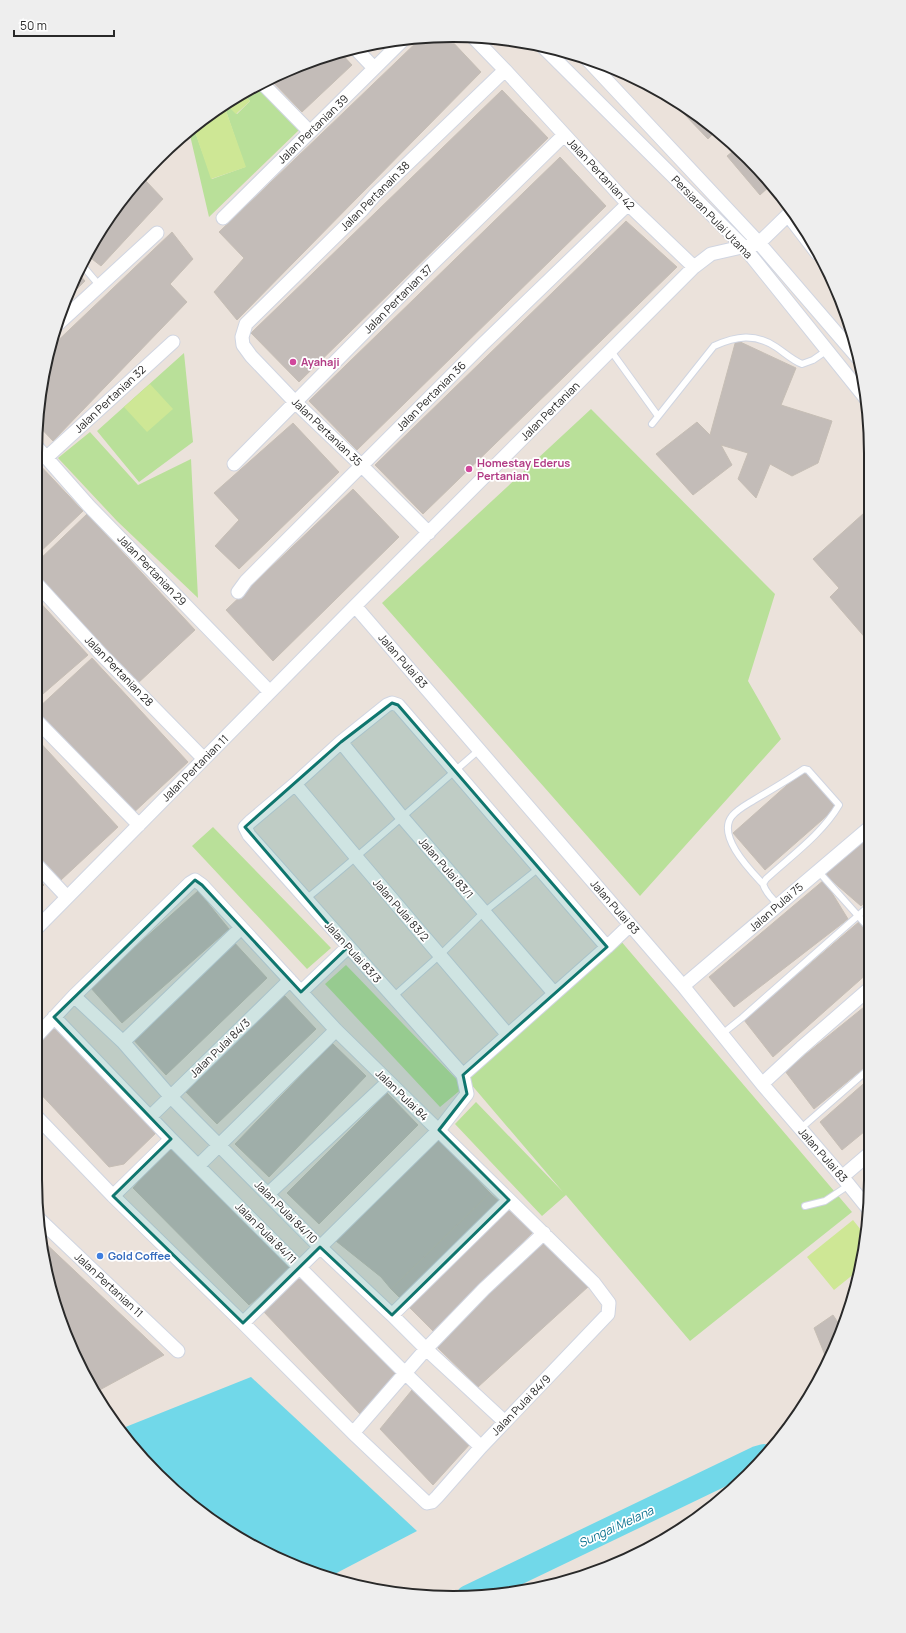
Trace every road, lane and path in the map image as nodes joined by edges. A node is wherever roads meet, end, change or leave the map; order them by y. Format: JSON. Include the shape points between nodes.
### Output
{"nodes":[{"id":1,"x":479,"y":43,"type":"edge"},
{"id":2,"x":396,"y":46,"type":"edge"},
{"id":3,"x":360,"y":53,"type":"edge"},
{"id":4,"x":550,"y":54,"type":"edge"},
{"id":5,"x":374,"y":68,"type":"junction"},
{"id":6,"x":595,"y":68,"type":"edge"},
{"id":7,"x":505,"y":70,"type":"junction"},
{"id":8,"x":266,"y":87,"type":"edge"},
{"id":9,"x":310,"y":132,"type":"junction"},
{"id":10,"x":564,"y":135,"type":"junction"},
{"id":11,"x":628,"y":204,"type":"junction"},
{"id":12,"x":788,"y":215,"type":"edge"},
{"id":13,"x":222,"y":218,"type":"dead end"},
{"id":14,"x":157,"y":233,"type":"dead end"},
{"id":15,"x":759,"y":243,"type":"junction"},
{"id":16,"x":744,"y":247,"type":"junction"},
{"id":17,"x":694,"y":267,"type":"junction"},
{"id":18,"x":85,"y":269,"type":"edge"},
{"id":19,"x":99,"y":285,"type":"junction"},
{"id":20,"x":65,"y":317,"type":"edge"},
{"id":21,"x":246,"y":324,"type":"joint"},
{"id":22,"x":173,"y":342,"type":"dead end"},
{"id":23,"x":851,"y":349,"type":"edge"},
{"id":24,"x":611,"y":350,"type":"junction"},
{"id":25,"x":826,"y":351,"type":"junction"},
{"id":26,"x":858,"y":389,"type":"edge"},
{"id":27,"x":295,"y":402,"type":"junction"},
{"id":28,"x":658,"y":416,"type":"junction"},
{"id":29,"x":652,"y":424,"type":"dead end"},
{"id":30,"x":42,"y":452,"type":"edge"},
{"id":31,"x":47,"y":457,"type":"junction"},
{"id":32,"x":234,"y":464,"type":"dead end"},
{"id":33,"x":362,"y":466,"type":"junction"},
{"id":34,"x":428,"y":533,"type":"junction"},
{"id":35,"x":42,"y":590,"type":"edge"},
{"id":36,"x":238,"y":592,"type":"dead end"},
{"id":37,"x":355,"y":606,"type":"junction"},
{"id":38,"x":270,"y":692,"type":"junction"},
{"id":39,"x":42,"y":726,"type":"edge"},
{"id":40,"x":341,"y":742,"type":"junction"},
{"id":41,"x":480,"y":750,"type":"junction"},
{"id":42,"x":204,"y":758,"type":"junction"},
{"id":43,"x":455,"y":771,"type":"junction"},
{"id":44,"x":295,"y":784,"type":"junction"},
{"id":45,"x":402,"y":817,"type":"junction"},
{"id":46,"x":138,"y":825,"type":"junction"},
{"id":47,"x":864,"y":832,"type":"edge"},
{"id":48,"x":356,"y":858,"type":"junction"},
{"id":49,"x":539,"y":868,"type":"junction"},
{"id":50,"x":42,"y":870,"type":"edge"},
{"id":51,"x":818,"y":871,"type":"junction"},
{"id":52,"x":763,"y":884,"type":"junction"},
{"id":53,"x":67,"y":897,"type":"junction"},
{"id":54,"x":306,"y":899,"type":"junction"},
{"id":55,"x":780,"y":904,"type":"junction"},
{"id":56,"x":864,"y":911,"type":"edge"},
{"id":57,"x":484,"y":912,"type":"junction"},
{"id":58,"x":858,"y":916,"type":"junction"},
{"id":59,"x":42,"y":923,"type":"edge"},
{"id":60,"x":864,"y":923,"type":"edge"},
{"id":61,"x":630,"y":925,"type":"junction"},
{"id":62,"x":241,"y":928,"type":"junction"},
{"id":63,"x":348,"y":947,"type":"junction"},
{"id":64,"x":607,"y":947,"type":"junction"},
{"id":65,"x":440,"y":955,"type":"junction"},
{"id":66,"x":290,"y":980,"type":"junction"},
{"id":67,"x":683,"y":986,"type":"junction"},
{"id":68,"x":301,"y":992,"type":"junction"},
{"id":69,"x":554,"y":993,"type":"junction"},
{"id":70,"x":864,"y":994,"type":"edge"},
{"id":71,"x":74,"y":996,"type":"junction"},
{"id":72,"x":393,"y":997,"type":"junction"},
{"id":73,"x":54,"y":1017,"type":"junction"},
{"id":74,"x":42,"y":1030,"type":"edge"},
{"id":75,"x":336,"y":1030,"type":"junction"},
{"id":76,"x":722,"y":1034,"type":"junction"},
{"id":77,"x":508,"y":1035,"type":"junction"},
{"id":78,"x":123,"y":1042,"type":"junction"},
{"id":79,"x":864,"y":1073,"type":"edge"},
{"id":80,"x":463,"y":1075,"type":"junction"},
{"id":81,"x":388,"y":1082,"type":"junction"},
{"id":82,"x":762,"y":1084,"type":"junction"},
{"id":83,"x":170,"y":1096,"type":"junction"},
{"id":84,"x":150,"y":1117,"type":"junction"},
{"id":85,"x":42,"y":1122,"type":"edge"},
{"id":86,"x":800,"y":1129,"type":"junction"},
{"id":87,"x":438,"y":1130,"type":"junction"},
{"id":88,"x":171,"y":1139,"type":"junction"},
{"id":89,"x":218,"y":1145,"type":"junction"},
{"id":90,"x":864,"y":1160,"type":"edge"},
{"id":91,"x":198,"y":1166,"type":"junction"},
{"id":92,"x":846,"y":1181,"type":"junction"},
{"id":93,"x":268,"y":1194,"type":"junction"},
{"id":94,"x":113,"y":1196,"type":"junction"},
{"id":95,"x":509,"y":1200,"type":"junction"},
{"id":96,"x":863,"y":1202,"type":"edge"},
{"id":97,"x":805,"y":1206,"type":"dead end"},
{"id":98,"x":45,"y":1225,"type":"edge"},
{"id":99,"x":544,"y":1233,"type":"junction"},
{"id":100,"x":320,"y":1247,"type":"junction"},
{"id":101,"x":300,"y":1267,"type":"junction"},
{"id":102,"x":610,"y":1308,"type":"joint"},
{"id":103,"x":392,"y":1315,"type":"junction"},
{"id":104,"x":243,"y":1323,"type":"junction"},
{"id":105,"x":426,"y":1349,"type":"junction"},
{"id":106,"x":178,"y":1351,"type":"dead end"},
{"id":107,"x":406,"y":1374,"type":"junction"},
{"id":108,"x":504,"y":1422,"type":"junction"},
{"id":109,"x":353,"y":1433,"type":"junction"},
{"id":110,"x":482,"y":1447,"type":"junction"}],
"edges":[{"from":1,"to":7,"type":"street","name":"Jalan Pertanian 42"},
{"from":2,"to":5,"type":"street","name":"Jalan Pertanian 39"},
{"from":3,"to":5,"type":"street"},
{"from":4,"to":16,"type":"street","name":"Persiaran Pulai Utama"},
{"from":5,"to":9,"type":"street","name":"Jalan Pertanian 39"},
{"from":6,"to":15,"type":"street","name":"Persiaran Pulai Utama"},
{"from":7,"to":10,"type":"street","name":"Jalan Pertanian 42"},
{"from":7,"to":21,"type":"street","name":"Jalan Pertanain 38"},
{"from":8,"to":9,"type":"street"},
{"from":9,"to":13,"type":"street","name":"Jalan Pertanian 39"},
{"from":10,"to":11,"type":"street","name":"Jalan Pertanian 42"},
{"from":10,"to":27,"type":"street","name":"Jalan Pertanian 37"},
{"from":11,"to":17,"type":"street","name":"Jalan Pertanian 42"},
{"from":11,"to":33,"type":"street","name":"Jalan Pertanian 36"},
{"from":12,"to":15,"type":"street"},
{"from":14,"to":19,"type":"street"},
{"from":15,"to":16,"type":"street"},
{"from":15,"to":23,"type":"street","name":"Persiaran Pulai Utama"},
{"from":16,"to":17,"type":"street","via":[[711,254]]},
{"from":16,"to":25,"type":"street","name":"Persiaran Pulai Utama"},
{"from":17,"to":24,"type":"street","name":"Jalan Pertanian"},
{"from":18,"to":19,"type":"lane"},
{"from":19,"to":20,"type":"street"},
{"from":21,"to":27,"type":"street","name":"Jalan Pertanian 35","via":[[242,337],[243,345]]},
{"from":22,"to":31,"type":"street","name":"Jalan Pertanian 32"},
{"from":24,"to":28,"type":"lane"},
{"from":24,"to":34,"type":"street","name":"Jalan Pertanian"},
{"from":25,"to":26,"type":"street","name":"Persiaran Pulai Utama"},
{"from":25,"to":28,"type":"lane","via":[[802,364],[758,338],[729,339],[714,346]]},
{"from":27,"to":32,"type":"street","name":"Jalan Pertanian 37"},
{"from":27,"to":33,"type":"street","name":"Jalan Pertanian 35"},
{"from":28,"to":29,"type":"lane"},
{"from":30,"to":31,"type":"street","name":"Jalan Pertanian 29"},
{"from":31,"to":38,"type":"street","name":"Jalan Pertanian 29","via":[[89,506]]},
{"from":33,"to":34,"type":"street","name":"Jalan Pertanian 35"},
{"from":33,"to":36,"type":"street","name":"Jalan Pertanian 36","via":[[246,581]]},
{"from":34,"to":37,"type":"street","name":"Jalan Pertanian"},
{"from":35,"to":42,"type":"street","name":"Jalan Pertanian 28","via":[[101,654]]},
{"from":37,"to":38,"type":"street","name":"Jalan Pertanian 11"},
{"from":37,"to":41,"type":"street","name":"Jalan Pulai 83"},
{"from":38,"to":42,"type":"street","name":"Jalan Pertanian 11"},
{"from":39,"to":46,"type":"street"},
{"from":40,"to":43,"type":"street","via":[[392,703],[398,705]]},
{"from":40,"to":44,"type":"street"},
{"from":40,"to":45,"type":"street","name":"Jalan Pulai 83/1"},
{"from":41,"to":43,"type":"lane"},
{"from":41,"to":61,"type":"street","name":"Jalan Pulai 83"},
{"from":42,"to":46,"type":"street","name":"Jalan Pertanian 11"},
{"from":43,"to":45,"type":"lane"},
{"from":43,"to":49,"type":"street"},
{"from":44,"to":48,"type":"street","name":"Jalan Pulai 83/2"},
{"from":44,"to":54,"type":"street","name":"Jalan Pulai 83/3","via":[[245,827]]},
{"from":45,"to":48,"type":"lane"},
{"from":45,"to":57,"type":"street","name":"Jalan Pulai 83/1"},
{"from":46,"to":53,"type":"street","name":"Jalan Pertanian 11"},
{"from":47,"to":51,"type":"street","name":"Jalan Pulai 75"},
{"from":48,"to":54,"type":"lane"},
{"from":48,"to":65,"type":"street","name":"Jalan Pulai 83/2"},
{"from":49,"to":57,"type":"lane"},
{"from":49,"to":64,"type":"street"},
{"from":50,"to":53,"type":"street"},
{"from":51,"to":55,"type":"street","name":"Jalan Pulai 75"},
{"from":51,"to":58,"type":"lane"},
{"from":52,"to":52,"type":"lane","via":[[732,845],[728,831],[731,817],[740,808],[804,769],[808,770],[839,805],[821,827]]},
{"from":52,"to":55,"type":"lane","via":[[772,899]]},
{"from":53,"to":59,"type":"street","name":"Jalan Pertanian 11"},
{"from":54,"to":63,"type":"street","name":"Jalan Pulai 83/3"},
{"from":55,"to":67,"type":"street","name":"Jalan Pulai 75"},
{"from":56,"to":58,"type":"lane"},
{"from":57,"to":65,"type":"lane"},
{"from":57,"to":69,"type":"street","name":"Jalan Pulai 83/1"},
{"from":58,"to":60,"type":"lane"},
{"from":58,"to":76,"type":"lane"},
{"from":61,"to":64,"type":"street"},
{"from":61,"to":67,"type":"street","name":"Jalan Pulai 83"},
{"from":62,"to":66,"type":"street","name":"Jalan Pulai 84"},
{"from":62,"to":71,"type":"street","name":"Jalan Pulai 84","via":[[195,880]]},
{"from":62,"to":78,"type":"street"},
{"from":63,"to":68,"type":"street"},
{"from":63,"to":72,"type":"street","name":"Jalan Pulai 83/3"},
{"from":64,"to":69,"type":"street"},
{"from":65,"to":72,"type":"lane"},
{"from":65,"to":77,"type":"street","name":"Jalan Pulai 83/2"},
{"from":66,"to":68,"type":"street","name":"Jalan Pulai 84"},
{"from":66,"to":83,"type":"street","name":"Jalan Pulai 84/3"},
{"from":67,"to":76,"type":"street","name":"Jalan Pulai 83"},
{"from":68,"to":75,"type":"street","name":"Jalan Pulai 84"},
{"from":69,"to":77,"type":"street"},
{"from":70,"to":82,"type":"street"},
{"from":71,"to":73,"type":"street"},
{"from":71,"to":78,"type":"street","name":"Jalan Pulai 84/10"},
{"from":72,"to":80,"type":"street","name":"Jalan Pulai 83/3"},
{"from":73,"to":74,"type":"street"},
{"from":73,"to":84,"type":"street","name":"Jalan Pulai 84/11"},
{"from":75,"to":81,"type":"street","name":"Jalan Pulai 84"},
{"from":75,"to":89,"type":"street"},
{"from":76,"to":82,"type":"street","name":"Jalan Pulai 83"},
{"from":77,"to":80,"type":"street"},
{"from":78,"to":83,"type":"street","name":"Jalan Pulai 84/10"},
{"from":79,"to":86,"type":"lane"},
{"from":80,"to":87,"type":"street","via":[[467,1094]]},
{"from":81,"to":87,"type":"street","name":"Jalan Pulai 84"},
{"from":81,"to":93,"type":"street"},
{"from":82,"to":86,"type":"street","name":"Jalan Pulai 83"},
{"from":83,"to":84,"type":"street","name":"Jalan Pulai 84/3"},
{"from":83,"to":89,"type":"street","name":"Jalan Pulai 84/10"},
{"from":84,"to":88,"type":"street","name":"Jalan Pulai 84/11"},
{"from":85,"to":94,"type":"street"},
{"from":86,"to":92,"type":"street","name":"Jalan Pulai 83"},
{"from":87,"to":95,"type":"street","name":"Jalan Pulai 84"},
{"from":87,"to":100,"type":"street"},
{"from":88,"to":91,"type":"street","name":"Jalan Pulai 84/11"},
{"from":88,"to":94,"type":"street"},
{"from":89,"to":91,"type":"street"},
{"from":89,"to":93,"type":"street","name":"Jalan Pulai 84/10"},
{"from":90,"to":92,"type":"street"},
{"from":91,"to":101,"type":"street","name":"Jalan Pulai 84/11"},
{"from":92,"to":96,"type":"street","name":"Jalan Pulai 83"},
{"from":92,"to":97,"type":"lane","via":[[825,1201]]},
{"from":93,"to":100,"type":"street","name":"Jalan Pulai 84/10"},
{"from":94,"to":104,"type":"street"},
{"from":95,"to":99,"type":"street","name":"Jalan Pulai 84"},
{"from":95,"to":103,"type":"street"},
{"from":98,"to":106,"type":"street","name":"Jalan Pertanian 11"},
{"from":99,"to":102,"type":"street","name":"Jalan Pulai 84","via":[[594,1283]]},
{"from":99,"to":105,"type":"street","via":[[484,1289]]},
{"from":100,"to":101,"type":"street"},
{"from":100,"to":103,"type":"street","name":"Jalan Pulai 84/10"},
{"from":101,"to":104,"type":"street"},
{"from":101,"to":107,"type":"street","name":"Jalan Pulai 84/11"},
{"from":102,"to":108,"type":"street","name":"Jalan Pulai 84/9","via":[[608,1314]]},
{"from":103,"to":105,"type":"street","name":"Jalan Pulai 84/10"},
{"from":104,"to":109,"type":"street"},
{"from":105,"to":107,"type":"street"},
{"from":105,"to":108,"type":"street","name":"Jalan Pulai 84/10"},
{"from":107,"to":109,"type":"street"},
{"from":107,"to":110,"type":"street","name":"Jalan Pulai 84/11"},
{"from":108,"to":110,"type":"street","name":"Jalan Pulai 84/9"},
{"from":109,"to":110,"type":"street","name":"Jalan Pulai 84/9","via":[[426,1503],[432,1502]]}]}
